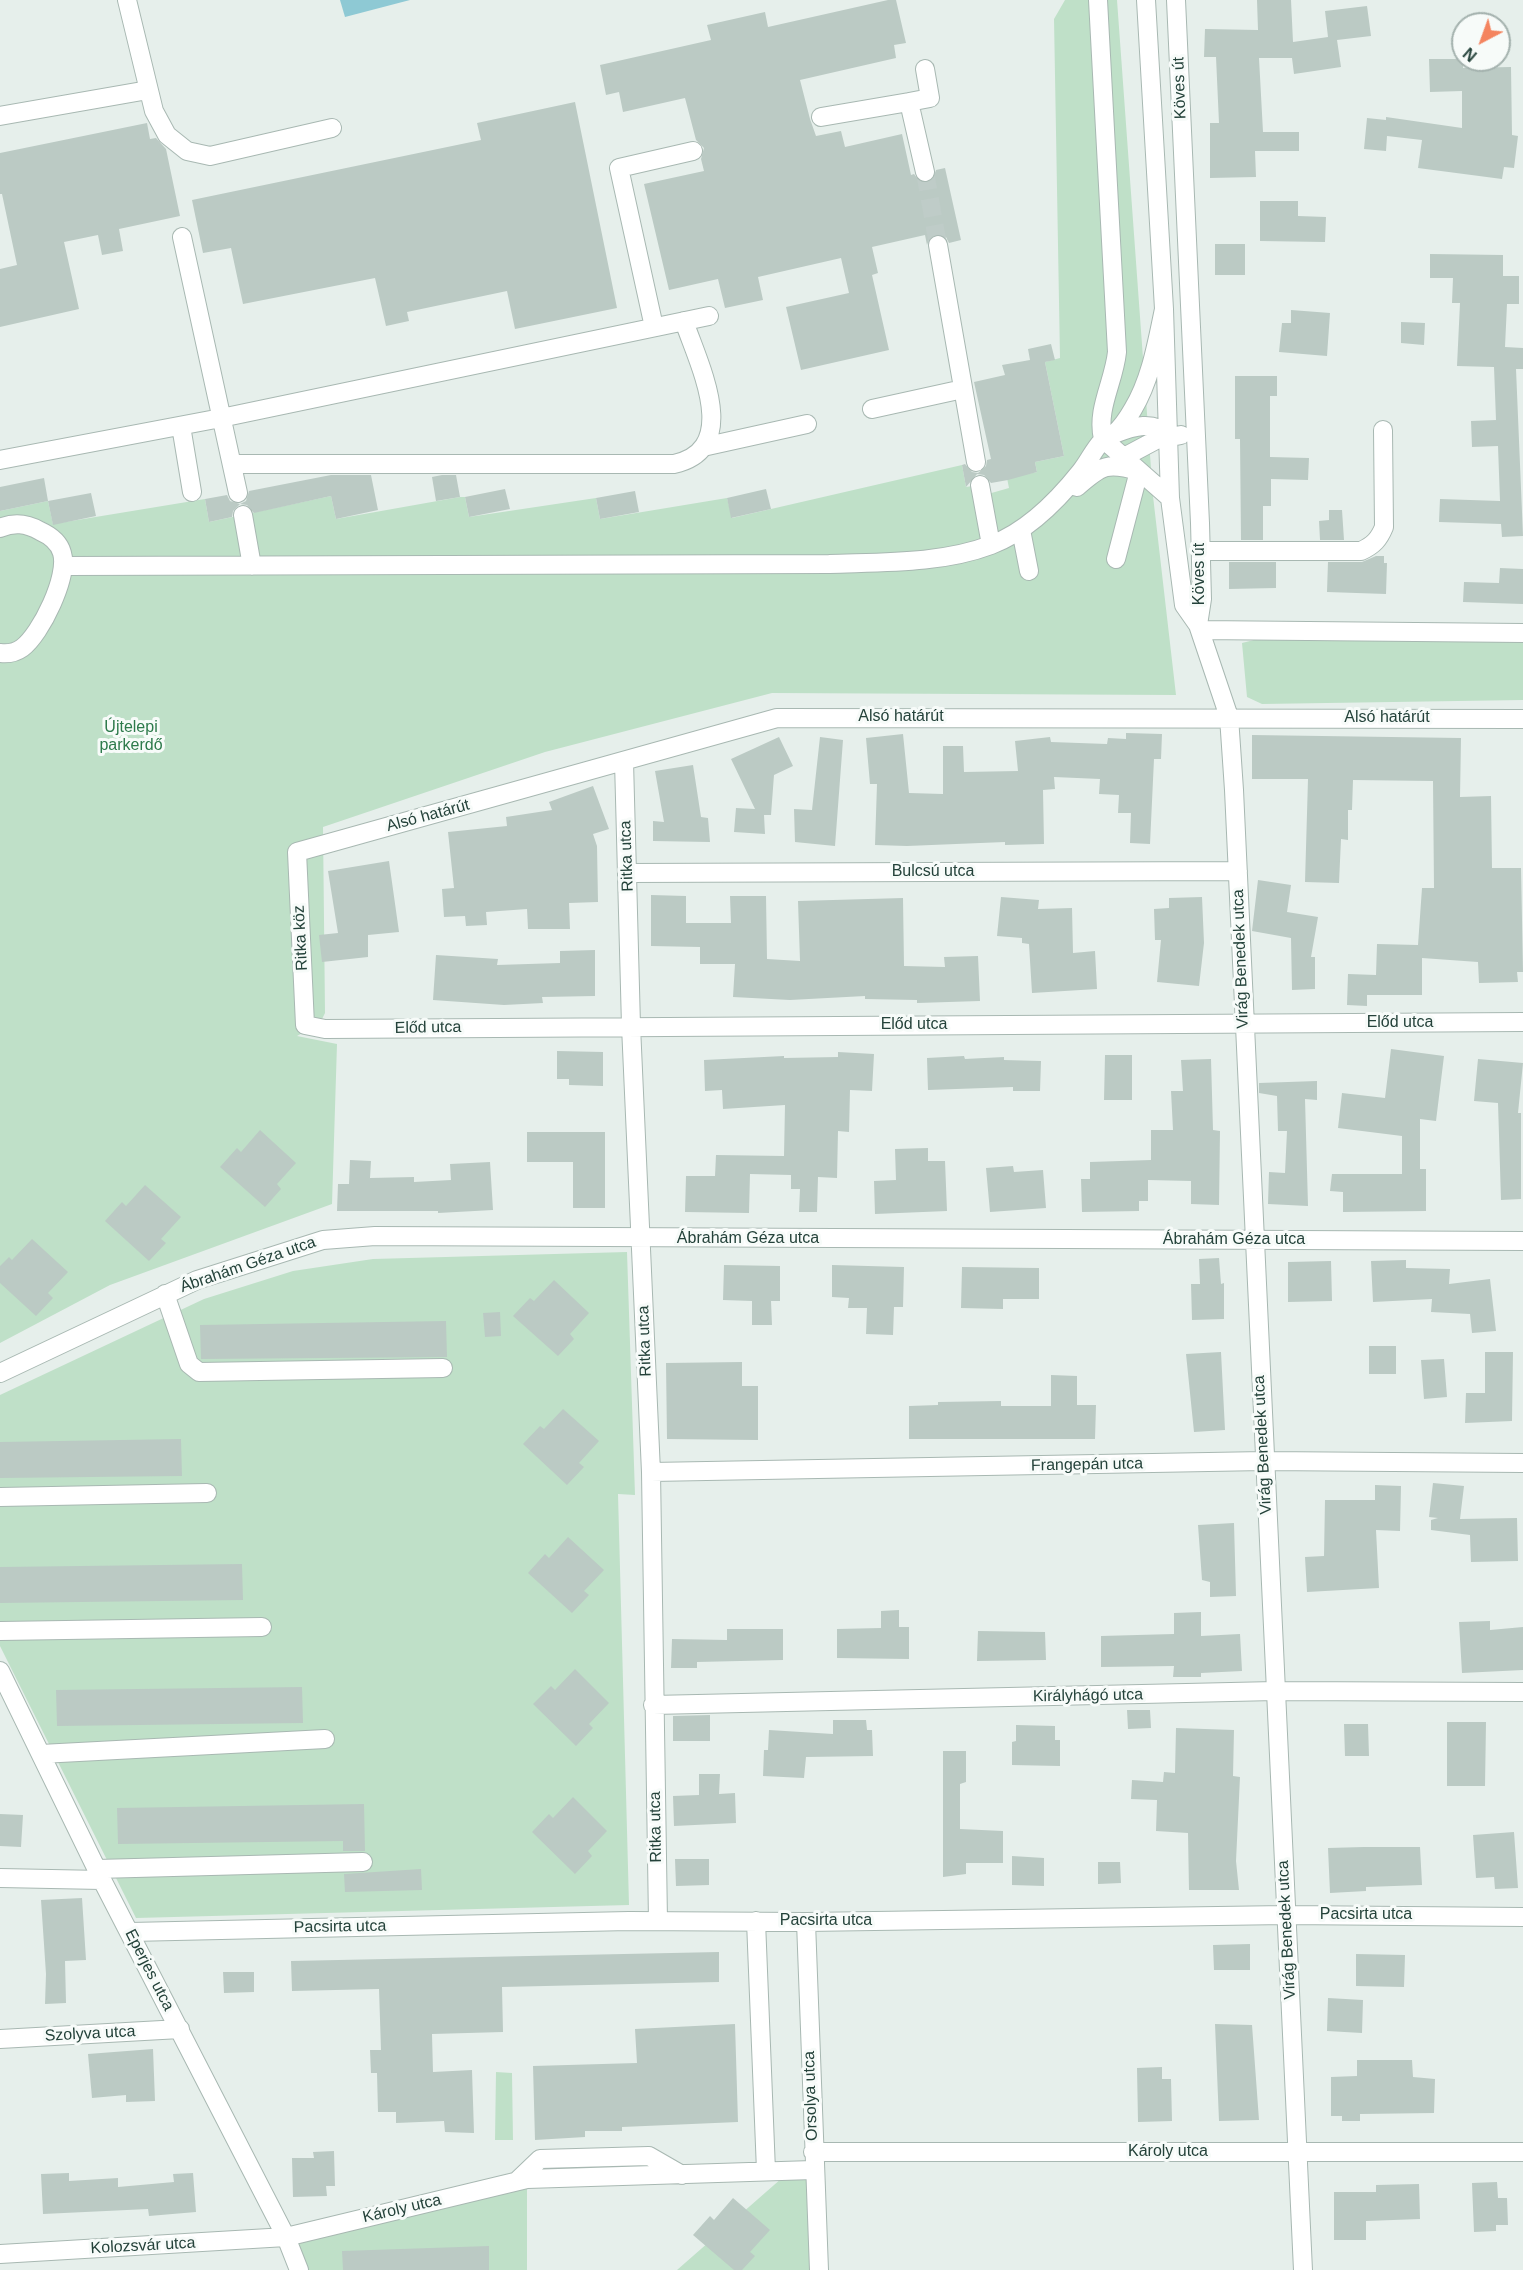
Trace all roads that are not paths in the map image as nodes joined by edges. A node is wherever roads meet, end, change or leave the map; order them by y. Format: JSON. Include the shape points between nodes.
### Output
{"nodes":[{"id":1,"x":127,"y":0,"type":"edge"},
{"id":2,"x":1098,"y":0,"type":"edge"},
{"id":3,"x":1146,"y":0,"type":"edge"},
{"id":4,"x":1176,"y":0,"type":"edge"},
{"id":5,"x":925,"y":69,"type":"dead end"},
{"id":6,"x":148,"y":90,"type":"junction"},
{"id":7,"x":909,"y":102,"type":"junction"},
{"id":8,"x":0,"y":116,"type":"edge"},
{"id":9,"x":821,"y":117,"type":"dead end"},
{"id":10,"x":332,"y":128,"type":"dead end"},
{"id":11,"x":693,"y":151,"type":"dead end"},
{"id":12,"x":925,"y":172,"type":"tunnel mouth"},
{"id":13,"x":182,"y":237,"type":"dead end"},
{"id":14,"x":938,"y":245,"type":"tunnel mouth"},
{"id":15,"x":1164,"y":309,"type":"junction"},
{"id":16,"x":709,"y":316,"type":"dead end"},
{"id":17,"x":684,"y":321,"type":"junction"},
{"id":18,"x":654,"y":327,"type":"junction"},
{"id":19,"x":963,"y":389,"type":"junction"},
{"id":20,"x":872,"y":409,"type":"dead end"},
{"id":21,"x":221,"y":418,"type":"junction"},
{"id":22,"x":807,"y":424,"type":"dead end"},
{"id":23,"x":181,"y":426,"type":"junction"},
{"id":24,"x":1383,"y":430,"type":"dead end"},
{"id":25,"x":1194,"y":434,"type":"junction"},
{"id":26,"x":1170,"y":436,"type":"junction"},
{"id":27,"x":1109,"y":437,"type":"junction"},
{"id":28,"x":703,"y":447,"type":"junction"},
{"id":29,"x":1124,"y":457,"type":"junction"},
{"id":30,"x":0,"y":460,"type":"edge"},
{"id":31,"x":976,"y":462,"type":"dead end"},
{"id":32,"x":232,"y":465,"type":"junction"},
{"id":33,"x":1139,"y":471,"type":"junction"},
{"id":34,"x":981,"y":485,"type":"dead end"},
{"id":35,"x":192,"y":492,"type":"dead end"},
{"id":36,"x":238,"y":493,"type":"dead end"},
{"id":37,"x":1170,"y":498,"type":"junction"},
{"id":38,"x":1055,"y":500,"type":"junction"},
{"id":39,"x":243,"y":515,"type":"dead end"},
{"id":40,"x":0,"y":528,"type":"edge"},
{"id":41,"x":1021,"y":530,"type":"junction"},
{"id":42,"x":991,"y":545,"type":"junction"},
{"id":43,"x":1201,"y":551,"type":"junction"},
{"id":44,"x":1116,"y":559,"type":"dead end"},
{"id":45,"x":64,"y":566,"type":"junction"},
{"id":46,"x":252,"y":566,"type":"junction"},
{"id":47,"x":1029,"y":571,"type":"dead end"},
{"id":48,"x":1199,"y":627,"type":"junction"},
{"id":49,"x":1523,"y":633,"type":"edge"},
{"id":50,"x":0,"y":653,"type":"edge"},
{"id":51,"x":1229,"y":717,"type":"junction"},
{"id":52,"x":1523,"y":719,"type":"edge"},
{"id":53,"x":624,"y":761,"type":"junction"},
{"id":54,"x":297,"y":852,"type":"joint"},
{"id":55,"x":1238,"y":871,"type":"junction"},
{"id":56,"x":628,"y":873,"type":"junction"},
{"id":57,"x":1523,"y":1022,"type":"edge"},
{"id":58,"x":1244,"y":1023,"type":"junction"},
{"id":59,"x":305,"y":1025,"type":"joint"},
{"id":60,"x":631,"y":1026,"type":"junction"},
{"id":61,"x":641,"y":1239,"type":"junction"},
{"id":62,"x":1253,"y":1240,"type":"junction"},
{"id":63,"x":1523,"y":1241,"type":"edge"},
{"id":64,"x":165,"y":1294,"type":"junction"},
{"id":65,"x":442,"y":1368,"type":"dead end"},
{"id":66,"x":0,"y":1373,"type":"edge"},
{"id":67,"x":1264,"y":1461,"type":"junction"},
{"id":68,"x":1523,"y":1463,"type":"edge"},
{"id":69,"x":651,"y":1473,"type":"junction"},
{"id":70,"x":207,"y":1493,"type":"dead end"},
{"id":71,"x":0,"y":1497,"type":"edge"},
{"id":72,"x":262,"y":1627,"type":"dead end"},
{"id":73,"x":0,"y":1632,"type":"edge"},
{"id":74,"x":0,"y":1671,"type":"edge"},
{"id":75,"x":1275,"y":1691,"type":"junction"},
{"id":76,"x":1523,"y":1692,"type":"edge"},
{"id":77,"x":653,"y":1705,"type":"junction"},
{"id":78,"x":325,"y":1739,"type":"dead end"},
{"id":79,"x":41,"y":1754,"type":"junction"},
{"id":80,"x":363,"y":1862,"type":"dead end"},
{"id":81,"x":99,"y":1874,"type":"junction"},
{"id":82,"x":0,"y":1878,"type":"edge"},
{"id":83,"x":1286,"y":1915,"type":"junction"},
{"id":84,"x":1523,"y":1917,"type":"edge"},
{"id":85,"x":658,"y":1921,"type":"junction"},
{"id":86,"x":756,"y":1921,"type":"junction"},
{"id":87,"x":807,"y":1922,"type":"junction"},
{"id":88,"x":130,"y":1932,"type":"junction"},
{"id":89,"x":180,"y":2030,"type":"junction"},
{"id":90,"x":0,"y":2039,"type":"edge"},
{"id":91,"x":1296,"y":2151,"type":"junction"},
{"id":92,"x":1523,"y":2152,"type":"edge"},
{"id":93,"x":813,"y":2161,"type":"junction"},
{"id":94,"x":766,"y":2171,"type":"junction"},
{"id":95,"x":286,"y":2237,"type":"junction"},
{"id":96,"x":0,"y":2254,"type":"edge"},
{"id":97,"x":299,"y":2270,"type":"edge"},
{"id":98,"x":819,"y":2270,"type":"edge"},
{"id":99,"x":1303,"y":2270,"type":"edge"}],
"edges":[{"from":1,"to":6,"type":"street"},
{"from":2,"to":27,"type":"street","via":[[1117,352],[1103,405]]},
{"from":3,"to":15,"type":"street","name":"Köves út"},
{"from":4,"to":25,"type":"street","name":"Köves út"},
{"from":5,"to":7,"type":"street","via":[[930,98]]},
{"from":6,"to":8,"type":"street"},
{"from":6,"to":10,"type":"street","via":[[156,117],[167,135],[187,151],[200,155]]},
{"from":7,"to":9,"type":"street"},
{"from":7,"to":12,"type":"street"},
{"from":11,"to":18,"type":"street","via":[[619,168]]},
{"from":13,"to":21,"type":"street"},
{"from":14,"to":19,"type":"street"},
{"from":15,"to":26,"type":"street","name":"Köves út"},
{"from":15,"to":27,"type":"street","via":[[1140,395],[1133,410]]},
{"from":16,"to":17,"type":"street"},
{"from":17,"to":18,"type":"street"},
{"from":17,"to":28,"type":"street","via":[[712,407],[712,423]]},
{"from":18,"to":21,"type":"street"},
{"from":19,"to":20,"type":"street"},
{"from":19,"to":31,"type":"street"},
{"from":21,"to":23,"type":"street"},
{"from":21,"to":32,"type":"street"},
{"from":22,"to":28,"type":"street"},
{"from":23,"to":30,"type":"street"},
{"from":23,"to":35,"type":"street"},
{"from":24,"to":43,"type":"street","via":[[1384,527],[1379,540],[1369,547],[1361,551]]},
{"from":25,"to":26,"type":"street"},
{"from":25,"to":43,"type":"street","name":"Köves út"},
{"from":26,"to":27,"type":"street","via":[[1152,425]]},
{"from":26,"to":29,"type":"street"},
{"from":26,"to":37,"type":"street","name":"Köves út"},
{"from":27,"to":29,"type":"street"},
{"from":27,"to":38,"type":"street"},
{"from":28,"to":32,"type":"street","via":[[690,459],[674,464]]},
{"from":29,"to":33,"type":"street"},
{"from":32,"to":36,"type":"street"},
{"from":33,"to":37,"type":"street"},
{"from":33,"to":38,"type":"street","via":[[1114,464],[1096,471]]},
{"from":33,"to":44,"type":"street"},
{"from":34,"to":42,"type":"street"},
{"from":37,"to":48,"type":"street","name":"Köves út","via":[[1184,605]]},
{"from":38,"to":41,"type":"street"},
{"from":39,"to":46,"type":"street"},
{"from":40,"to":45,"type":"street","via":[[22,524],[40,531],[60,546]]},
{"from":41,"to":42,"type":"street"},
{"from":41,"to":47,"type":"street"},
{"from":42,"to":46,"type":"street","via":[[931,557],[829,564]]},
{"from":43,"to":48,"type":"street","name":"Köves út"},
{"from":45,"to":46,"type":"street"},
{"from":45,"to":50,"type":"street","via":[[52,602],[35,634],[17,651]]},
{"from":48,"to":49,"type":"street"},
{"from":48,"to":51,"type":"street","name":"Virág Benedek utca"},
{"from":51,"to":52,"type":"street","name":"Alsó határút"},
{"from":51,"to":53,"type":"street","name":"Alsó határút","via":[[777,718]]},
{"from":51,"to":55,"type":"street","name":"Virág Benedek utca"},
{"from":53,"to":54,"type":"street","name":"Alsó határút"},
{"from":53,"to":56,"type":"street","name":"Ritka utca"},
{"from":54,"to":59,"type":"street","name":"Ritka köz"},
{"from":55,"to":56,"type":"street","name":"Bulcsú utca"},
{"from":55,"to":58,"type":"street","name":"Virág Benedek utca"},
{"from":56,"to":60,"type":"street","name":"Ritka utca"},
{"from":57,"to":58,"type":"street","name":"Előd utca"},
{"from":58,"to":60,"type":"street","name":"Előd utca"},
{"from":58,"to":62,"type":"street","name":"Virág Benedek utca"},
{"from":59,"to":60,"type":"street","name":"Előd utca","via":[[325,1029]]},
{"from":60,"to":61,"type":"street","name":"Ritka utca"},
{"from":61,"to":62,"type":"street","name":"Ábrahám Géza utca"},
{"from":61,"to":64,"type":"street","name":"Ábrahám Géza utca","via":[[375,1236],[323,1240],[207,1276]]},
{"from":61,"to":69,"type":"street","name":"Ritka utca"},
{"from":62,"to":63,"type":"street","name":"Ábrahám Géza utca"},
{"from":62,"to":67,"type":"street","name":"Virág Benedek utca"},
{"from":64,"to":65,"type":"street","via":[[189,1364],[199,1372]]},
{"from":64,"to":66,"type":"street","name":"Ábrahám Géza utca"},
{"from":67,"to":68,"type":"street","name":"Frangepán utca"},
{"from":67,"to":69,"type":"street","name":"Frangepán utca"},
{"from":67,"to":75,"type":"street","name":"Virág Benedek utca"},
{"from":69,"to":77,"type":"street","name":"Ritka utca"},
{"from":70,"to":71,"type":"street"},
{"from":72,"to":73,"type":"street"},
{"from":74,"to":79,"type":"street","name":"Eperjes utca"},
{"from":75,"to":76,"type":"street","name":"Királyhágó utca"},
{"from":75,"to":77,"type":"street","name":"Királyhágó utca"},
{"from":75,"to":83,"type":"street","name":"Virág Benedek utca"},
{"from":77,"to":85,"type":"street","name":"Ritka utca"},
{"from":78,"to":79,"type":"street"},
{"from":79,"to":81,"type":"street","name":"Eperjes utca"},
{"from":80,"to":81,"type":"street"},
{"from":81,"to":82,"type":"street"},
{"from":81,"to":88,"type":"street","name":"Eperjes utca"},
{"from":83,"to":84,"type":"street","name":"Pacsirta utca"},
{"from":83,"to":87,"type":"street","name":"Pacsirta utca"},
{"from":83,"to":91,"type":"street","name":"Virág Benedek utca"},
{"from":85,"to":86,"type":"street","name":"Pacsirta utca"},
{"from":85,"to":88,"type":"street","name":"Pacsirta utca"},
{"from":86,"to":87,"type":"street","name":"Pacsirta utca"},
{"from":86,"to":94,"type":"street"},
{"from":87,"to":93,"type":"street","name":"Orsolya utca"},
{"from":88,"to":89,"type":"street","name":"Eperjes utca"},
{"from":89,"to":90,"type":"street","name":"Szolyva utca"},
{"from":89,"to":95,"type":"street","name":"Eperjes utca"},
{"from":91,"to":92,"type":"street","name":"Károly utca"},
{"from":91,"to":93,"type":"street","name":"Károly utca"},
{"from":91,"to":99,"type":"street","name":"Virág Benedek utca"},
{"from":93,"to":94,"type":"street","name":"Károly utca"},
{"from":93,"to":98,"type":"street","name":"Orsolya utca"},
{"from":94,"to":95,"type":"street","name":"Károly utca","via":[[517,2181]]},
{"from":95,"to":96,"type":"street","name":"Kolozsvár utca"},
{"from":95,"to":97,"type":"street","name":"Eperjes utca"}]}
